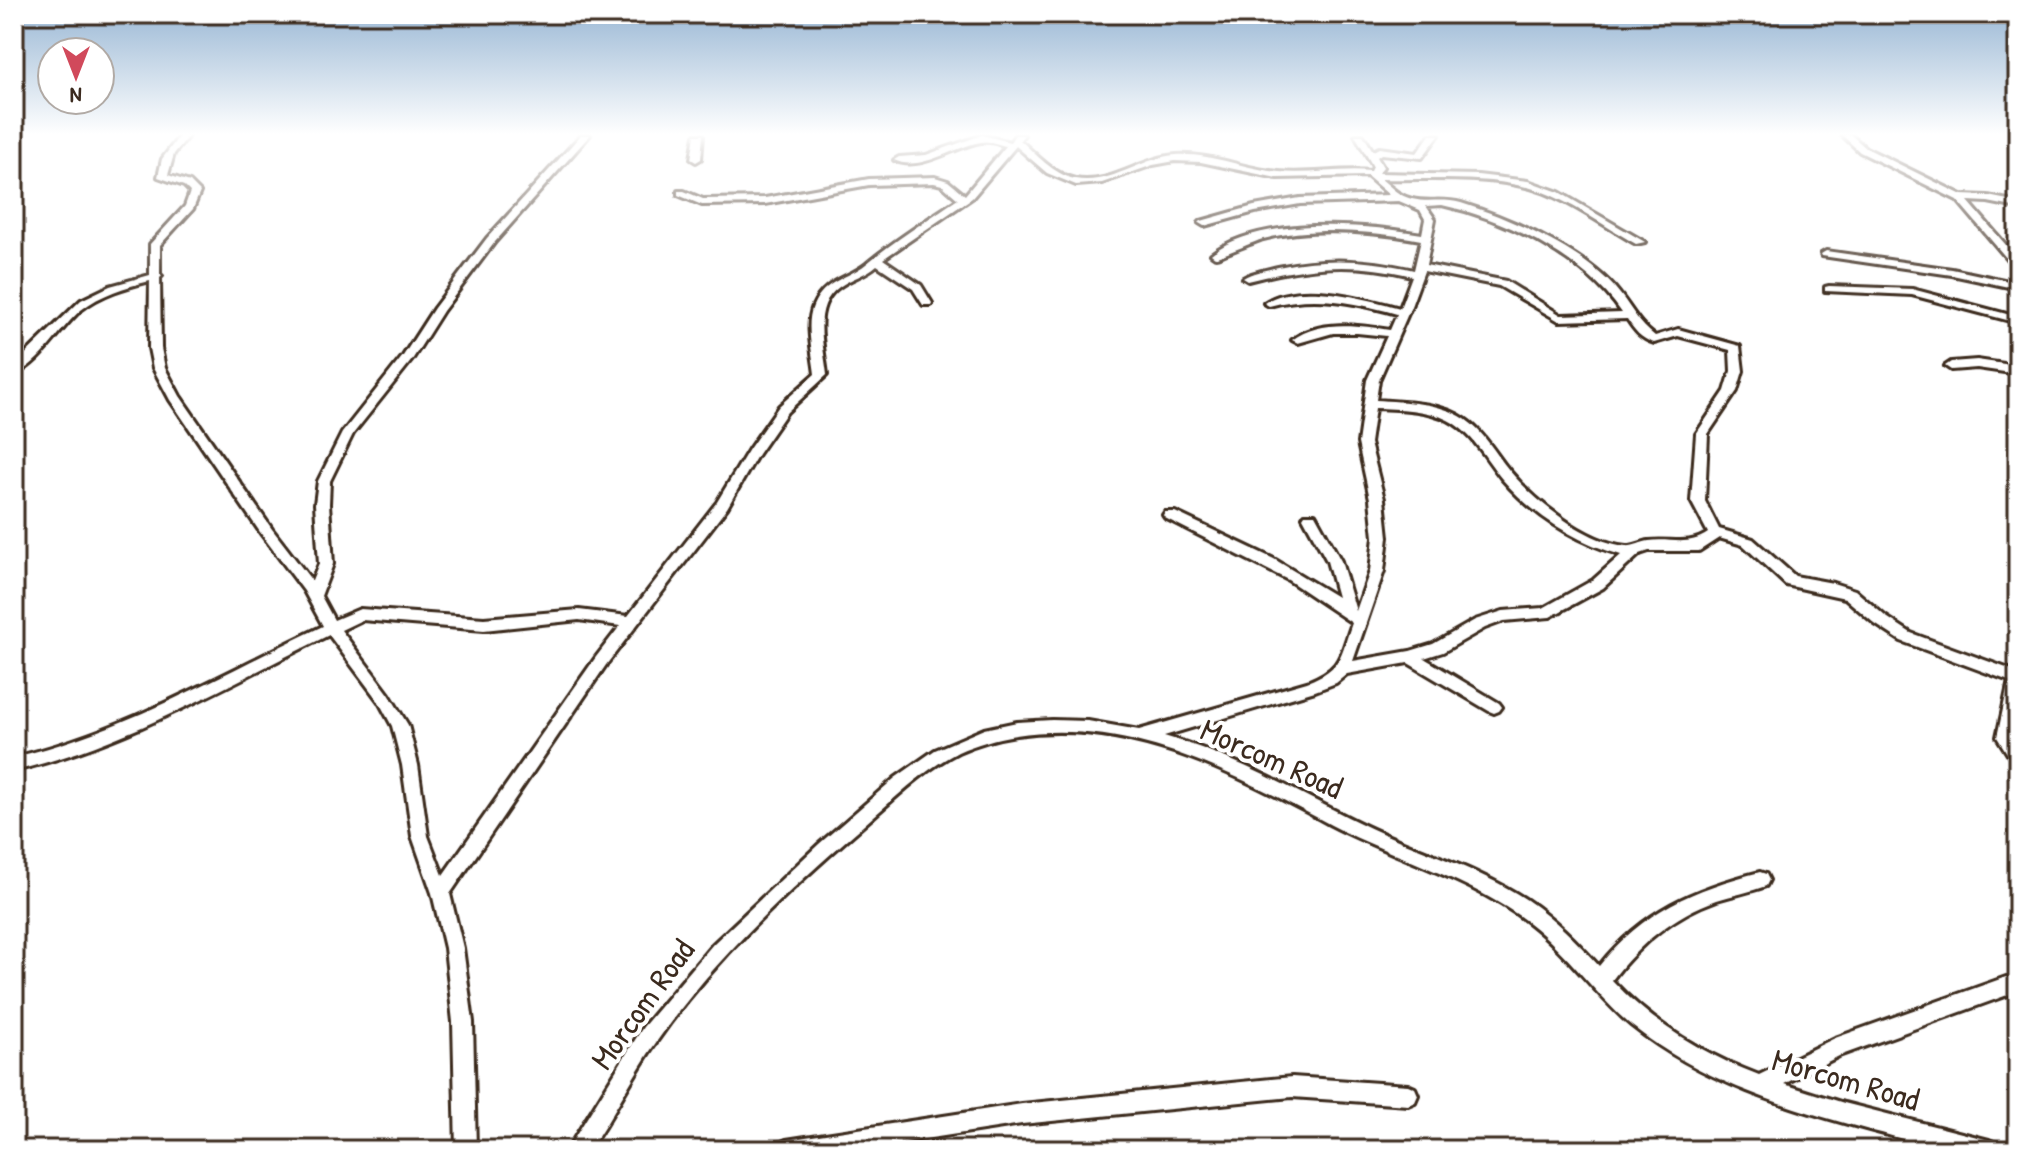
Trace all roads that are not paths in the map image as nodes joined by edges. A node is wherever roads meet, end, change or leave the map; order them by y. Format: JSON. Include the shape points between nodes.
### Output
{"nodes":[{"id":1,"x":192,"y":189,"type":"edge"},
{"id":2,"x":537,"y":189,"type":"edge"},
{"id":3,"x":829,"y":189,"type":"edge"},
{"id":4,"x":953,"y":189,"type":"edge"},
{"id":5,"x":975,"y":189,"type":"edge"},
{"id":6,"x":1387,"y":189,"type":"edge"},
{"id":7,"x":1543,"y":189,"type":"edge"},
{"id":8,"x":1942,"y":189,"type":"edge"},
{"id":9,"x":681,"y":193,"type":"dead end"},
{"id":10,"x":1402,"y":198,"type":"junction"},
{"id":11,"x":1945,"y":198,"type":"dead end"},
{"id":12,"x":1960,"y":198,"type":"junction"},
{"id":13,"x":964,"y":199,"type":"junction"},
{"id":14,"x":1417,"y":203,"type":"junction"},
{"id":15,"x":2018,"y":205,"type":"edge"},
{"id":16,"x":1204,"y":223,"type":"dead end"},
{"id":17,"x":1427,"y":238,"type":"junction"},
{"id":18,"x":1640,"y":242,"type":"dead end"},
{"id":19,"x":1216,"y":254,"type":"dead end"},
{"id":20,"x":1826,"y":254,"type":"dead end"},
{"id":21,"x":877,"y":260,"type":"junction"},
{"id":22,"x":2018,"y":265,"type":"edge"},
{"id":23,"x":1418,"y":271,"type":"junction"},
{"id":24,"x":157,"y":276,"type":"junction"},
{"id":25,"x":1248,"y":278,"type":"dead end"},
{"id":26,"x":2018,"y":286,"type":"edge"},
{"id":27,"x":1829,"y":289,"type":"dead end"},
{"id":28,"x":927,"y":303,"type":"dead end"},
{"id":29,"x":1269,"y":303,"type":"dead end"},
{"id":30,"x":1403,"y":312,"type":"junction"},
{"id":31,"x":1630,"y":316,"type":"junction"},
{"id":32,"x":2018,"y":320,"type":"edge"},
{"id":33,"x":1393,"y":334,"type":"junction"},
{"id":34,"x":1298,"y":340,"type":"dead end"},
{"id":35,"x":1951,"y":366,"type":"dead end"},
{"id":36,"x":2018,"y":370,"type":"edge"},
{"id":37,"x":14,"y":371,"type":"edge"},
{"id":38,"x":1369,"y":404,"type":"junction"},
{"id":39,"x":1170,"y":515,"type":"dead end"},
{"id":40,"x":1310,"y":517,"type":"dead end"},
{"id":41,"x":1714,"y":532,"type":"junction"},
{"id":42,"x":1631,"y":553,"type":"junction"},
{"id":43,"x":314,"y":596,"type":"junction"},
{"id":44,"x":1348,"y":611,"type":"junction"},
{"id":45,"x":631,"y":622,"type":"junction"},
{"id":46,"x":1360,"y":622,"type":"junction"},
{"id":47,"x":331,"y":627,"type":"junction"},
{"id":48,"x":1410,"y":657,"type":"junction"},
{"id":49,"x":1343,"y":669,"type":"junction"},
{"id":50,"x":2018,"y":676,"type":"edge"},
{"id":51,"x":1494,"y":707,"type":"dead end"},
{"id":52,"x":1136,"y":737,"type":"junction"},
{"id":53,"x":2018,"y":756,"type":"edge"},
{"id":54,"x":14,"y":764,"type":"edge"},
{"id":55,"x":1760,"y":880,"type":"dead end"},
{"id":56,"x":441,"y":893,"type":"junction"},
{"id":57,"x":1601,"y":979,"type":"junction"},
{"id":58,"x":2006,"y":986,"type":"dead end"},
{"id":59,"x":1759,"y":1086,"type":"junction"},
{"id":60,"x":1408,"y":1095,"type":"dead end"},
{"id":61,"x":466,"y":1150,"type":"edge"},
{"id":62,"x":577,"y":1150,"type":"edge"},
{"id":63,"x":786,"y":1150,"type":"edge"},
{"id":64,"x":1989,"y":1150,"type":"edge"}],
"edges":[{"from":1,"to":24,"type":"street","via":[[190,207],[157,240]]},
{"from":2,"to":43,"type":"street","via":[[491,240],[348,433],[324,481],[326,564]]},
{"from":3,"to":9,"type":"street","via":[[765,201],[702,202]]},
{"from":4,"to":13,"type":"street"},
{"from":5,"to":13,"type":"street"},
{"from":6,"to":10,"type":"street"},
{"from":7,"to":18,"type":"street"},
{"from":8,"to":12,"type":"street"},
{"from":10,"to":14,"type":"street"},
{"from":10,"to":16,"type":"street","via":[[1300,201]]},
{"from":11,"to":12,"type":"street"},
{"from":12,"to":15,"type":"street"},
{"from":12,"to":22,"type":"street"},
{"from":13,"to":21,"type":"street"},
{"from":14,"to":17,"type":"street","via":[[1430,219]]},
{"from":14,"to":31,"type":"street","via":[[1456,205],[1546,243],[1593,272]]},
{"from":17,"to":19,"type":"street","via":[[1386,231],[1301,231],[1259,238]]},
{"from":17,"to":23,"type":"street"},
{"from":20,"to":26,"type":"street"},
{"from":21,"to":28,"type":"street","via":[[917,287]]},
{"from":21,"to":45,"type":"street","via":[[824,295],[816,323],[821,375],[783,409],[722,505]]},
{"from":23,"to":25,"type":"street","via":[[1339,260]]},
{"from":23,"to":30,"type":"street"},
{"from":23,"to":31,"type":"street","via":[[1502,283],[1559,318]]},
{"from":24,"to":37,"type":"street","via":[[97,295],[77,308]]},
{"from":24,"to":43,"type":"street","via":[[159,368]]},
{"from":27,"to":32,"type":"street","via":[[1912,292]]},
{"from":29,"to":30,"type":"street","via":[[1312,296]]},
{"from":30,"to":33,"type":"street"},
{"from":31,"to":41,"type":"street","via":[[1654,340],[1678,332],[1736,348],[1731,391],[1702,434],[1698,501]]},
{"from":33,"to":34,"type":"street","via":[[1334,329]]},
{"from":33,"to":38,"type":"street"},
{"from":35,"to":36,"type":"street"},
{"from":38,"to":42,"type":"street","via":[[1451,416],[1472,430],[1509,479],[1557,522],[1578,536]]},
{"from":38,"to":46,"type":"street","via":[[1364,443],[1381,537],[1377,571]]},
{"from":39,"to":44,"type":"street"},
{"from":40,"to":44,"type":"street","via":[[1334,561]]},
{"from":41,"to":42,"type":"street","via":[[1699,546],[1649,546]]},
{"from":41,"to":50,"type":"street","via":[[1748,542],[1791,581],[1850,594],[1906,637]]},
{"from":42,"to":48,"type":"street","via":[[1598,584],[1545,613],[1503,616]]},
{"from":43,"to":47,"type":"street"},
{"from":44,"to":46,"type":"street"},
{"from":45,"to":47,"type":"street","via":[[579,615],[484,624],[368,613]]},
{"from":45,"to":56,"type":"street"},
{"from":46,"to":49,"type":"street"},
{"from":47,"to":54,"type":"street","via":[[135,723]]},
{"from":47,"to":56,"type":"street","via":[[400,725],[420,836]]},
{"from":48,"to":49,"type":"street"},
{"from":48,"to":51,"type":"street"},
{"from":49,"to":52,"type":"street","via":[[1310,687]]},
{"from":50,"to":53,"type":"street","via":[[2005,737]]},
{"from":52,"to":57,"type":"street","name":"Morcom Road","via":[[1220,760],[1331,817],[1499,892],[1541,921]]},
{"from":52,"to":62,"type":"street","name":"Morcom Road","via":[[1084,727],[1029,727],[982,736],[936,757],[818,856],[715,954],[649,1036]]},
{"from":55,"to":57,"type":"street","via":[[1690,901],[1649,924]]},
{"from":56,"to":61,"type":"street","via":[[463,1022]]},
{"from":57,"to":59,"type":"street","name":"Morcom Road","via":[[1631,1012],[1665,1037]]},
{"from":58,"to":59,"type":"street","via":[[1835,1048]]},
{"from":59,"to":64,"type":"street","name":"Morcom Road"},
{"from":60,"to":63,"type":"street","via":[[1292,1087],[1022,1114]]}]}
